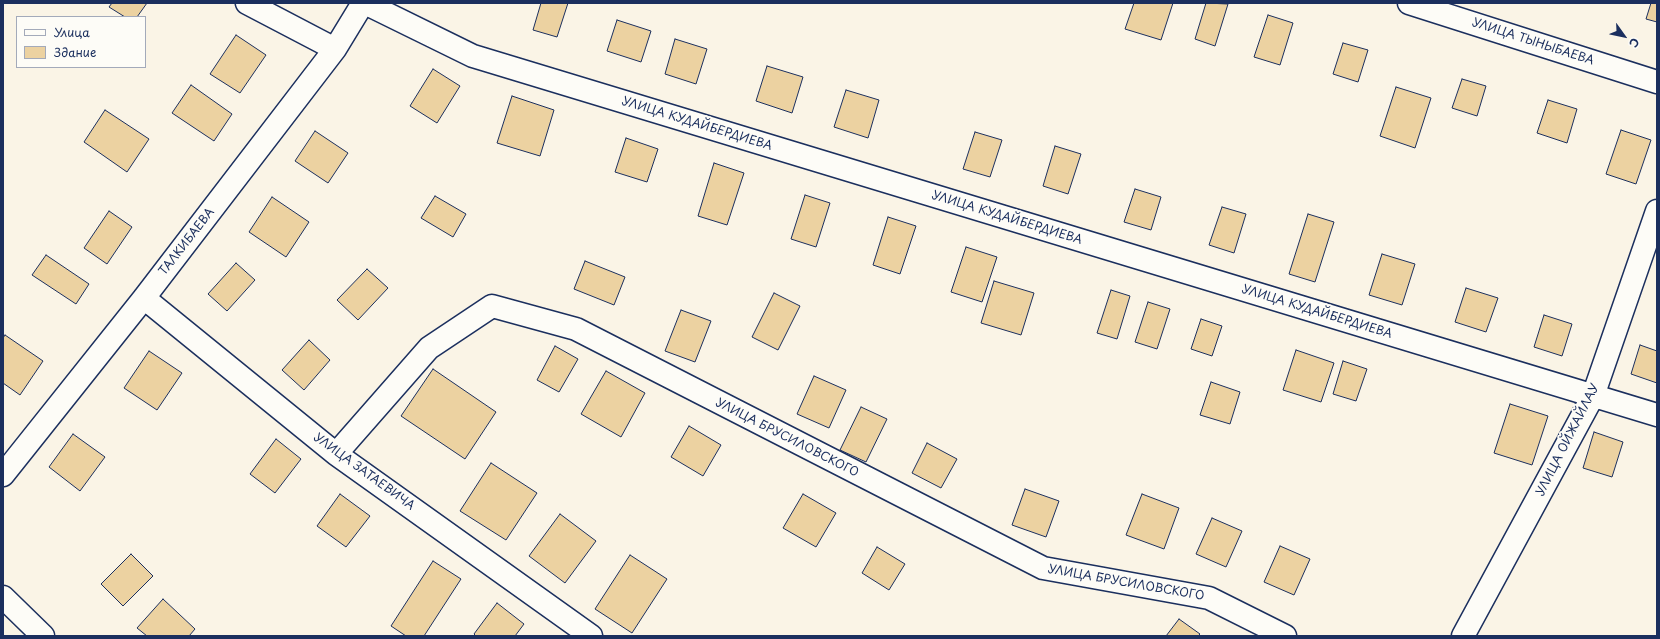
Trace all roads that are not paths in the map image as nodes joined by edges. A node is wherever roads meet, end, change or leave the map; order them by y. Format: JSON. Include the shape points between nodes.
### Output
{"nodes":[{"id":1,"x":247,"y":3,"type":"edge"},
{"id":2,"x":364,"y":3,"type":"edge"},
{"id":3,"x":1409,"y":3,"type":"edge"},
{"id":4,"x":335,"y":49,"type":"junction"},
{"id":5,"x":1657,"y":82,"type":"edge"},
{"id":6,"x":1657,"y":211,"type":"edge"},
{"id":7,"x":144,"y":298,"type":"junction"},
{"id":8,"x":1594,"y":396,"type":"junction"},
{"id":9,"x":1657,"y":415,"type":"edge"},
{"id":10,"x":336,"y":454,"type":"junction"},
{"id":11,"x":3,"y":475,"type":"edge"},
{"id":12,"x":3,"y":597,"type":"edge"},
{"id":13,"x":43,"y":636,"type":"edge"},
{"id":14,"x":591,"y":636,"type":"edge"},
{"id":15,"x":1285,"y":636,"type":"edge"},
{"id":16,"x":1463,"y":636,"type":"edge"}],
"edges":[{"from":1,"to":4,"type":"street"},
{"from":2,"to":4,"type":"street","name":"ТАЛКИБАЕВА"},
{"from":2,"to":8,"type":"street","name":"УЛИЦА КУДАЙБЕРДИЕВА","via":[[473,56]]},
{"from":3,"to":5,"type":"street","name":"УЛИЦА ТЫНЫБАЕВА"},
{"from":4,"to":7,"type":"street","name":"ТАЛКИБАЕВА"},
{"from":6,"to":8,"type":"street","name":"УЛИЦА ОЙЖАЙЛАУ"},
{"from":7,"to":10,"type":"street","name":"УЛИЦА ЗАТАЕВИЧА"},
{"from":7,"to":11,"type":"street","name":"ТАЛКИБАЕВА"},
{"from":8,"to":9,"type":"street","name":"УЛИЦА КУДАЙБЕРДИЕВА"},
{"from":8,"to":16,"type":"street","name":"УЛИЦА ОЙЖАЙЛАУ"},
{"from":10,"to":14,"type":"street","name":"УЛИЦА ЗАТАЕВИЧА"},
{"from":10,"to":15,"type":"street","name":"УЛИЦА БРУСИЛОВСКОГО","via":[[429,348],[492,306],[576,330],[1042,568],[1210,598]]},
{"from":12,"to":13,"type":"street"}]}
